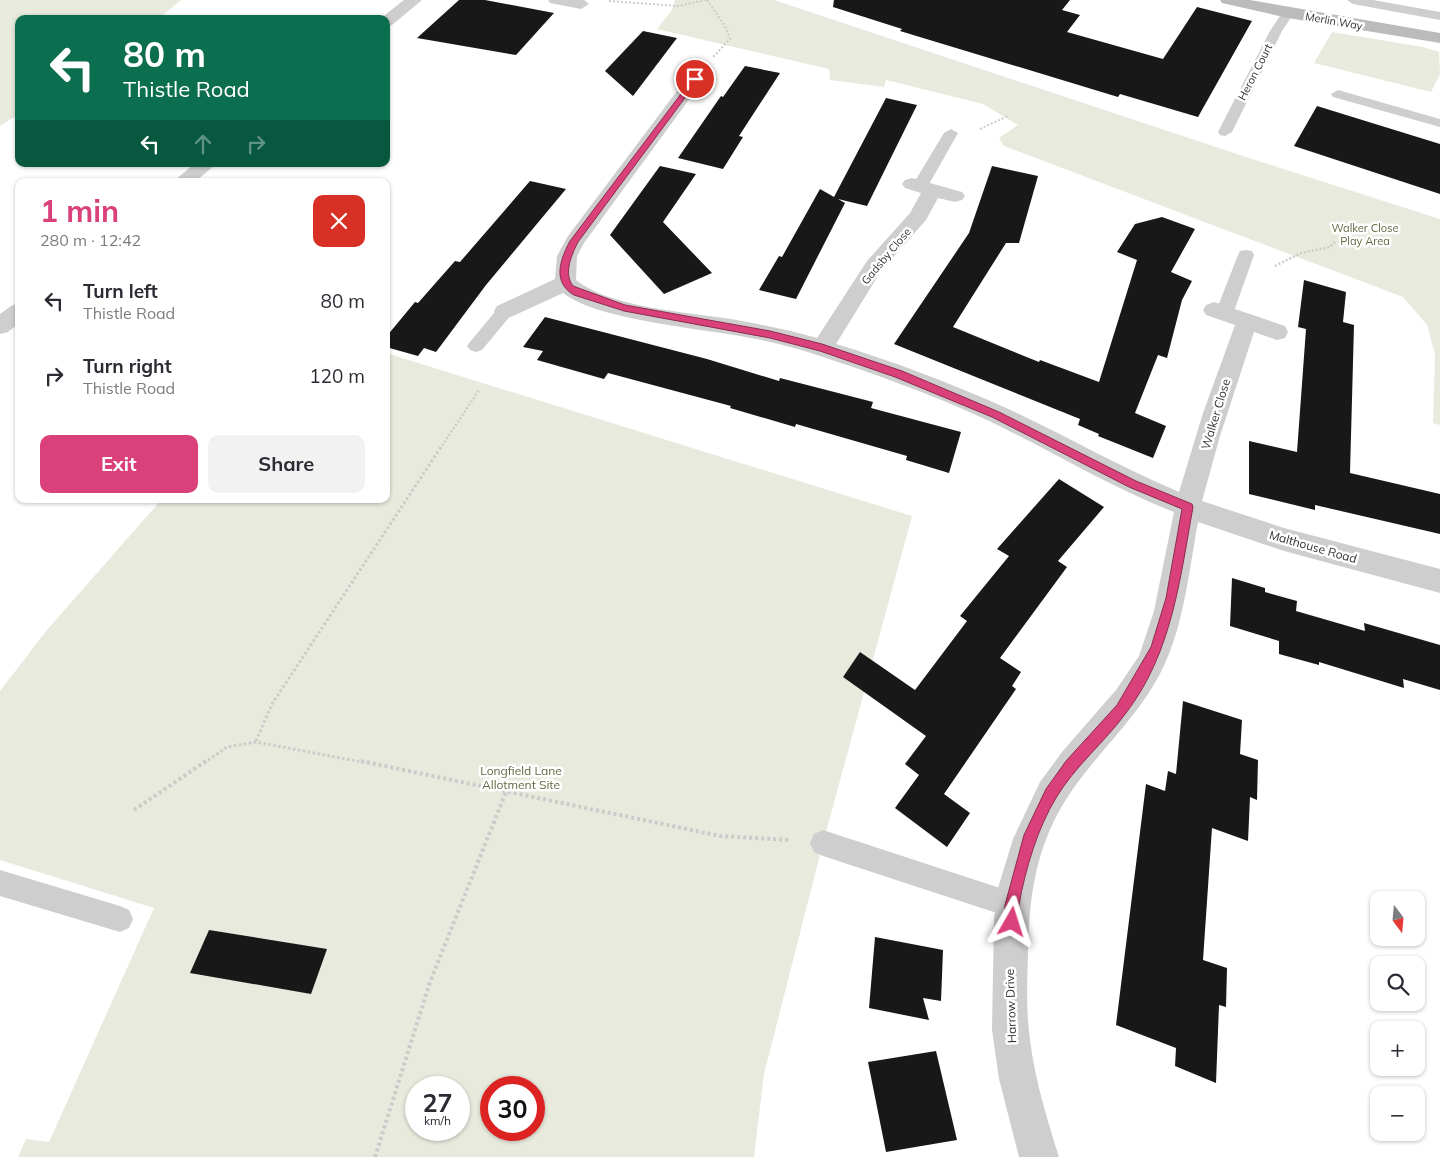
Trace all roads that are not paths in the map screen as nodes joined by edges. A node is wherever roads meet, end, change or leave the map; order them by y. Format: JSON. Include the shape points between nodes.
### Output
{"nodes":[{"id":1,"x":414,"y":0,"type":"edge"},
{"id":2,"x":556,"y":0,"type":"edge"},
{"id":3,"x":1228,"y":0,"type":"edge"},
{"id":4,"x":1354,"y":0,"type":"edge"},
{"id":5,"x":581,"y":4,"type":"dead end"},
{"id":6,"x":1288,"y":14,"type":"junction"},
{"id":7,"x":1440,"y":16,"type":"edge"},
{"id":8,"x":390,"y":19,"type":"edge"},
{"id":9,"x":1360,"y":26,"type":"junction"},
{"id":10,"x":1440,"y":38,"type":"edge"},
{"id":11,"x":695,"y":79,"type":"road end"},
{"id":12,"x":1338,"y":94,"type":"dead end"},
{"id":13,"x":1440,"y":123,"type":"edge"},
{"id":14,"x":1225,"y":132,"type":"dead end"},
{"id":15,"x":951,"y":133,"type":"dead end"},
{"id":16,"x":202,"y":167,"type":"edge"},
{"id":17,"x":188,"y":178,"type":"edge"},
{"id":18,"x":921,"y":186,"type":"junction"},
{"id":19,"x":955,"y":196,"type":"dead end"},
{"id":20,"x":1246,"y":255,"type":"dead end"},
{"id":21,"x":565,"y":283,"type":"junction"},
{"id":22,"x":505,"y":311,"type":"joint"},
{"id":23,"x":1219,"y":312,"type":"joint"},
{"id":24,"x":15,"y":314,"type":"edge"},
{"id":25,"x":1247,"y":322,"type":"junction"},
{"id":26,"x":0,"y":326,"type":"edge"},
{"id":27,"x":1277,"y":332,"type":"dead end"},
{"id":28,"x":476,"y":346,"type":"dead end"},
{"id":29,"x":822,"y":348,"type":"junction"},
{"id":30,"x":1188,"y":507,"type":"junction"},
{"id":31,"x":1440,"y":581,"type":"edge"},
{"id":32,"x":823,"y":843,"type":"road end"},
{"id":33,"x":0,"y":883,"type":"edge"},
{"id":34,"x":1012,"y":905,"type":"junction"},
{"id":35,"x":120,"y":919,"type":"dead end"},
{"id":36,"x":1039,"y":1157,"type":"edge"}],
"edges":[{"from":1,"to":8,"type":"street"},
{"from":2,"to":5,"type":"street"},
{"from":3,"to":6,"type":"street","name":"Merlin Way"},
{"from":4,"to":7,"type":"lane"},
{"from":4,"to":9,"type":"lane"},
{"from":6,"to":9,"type":"street","name":"Merlin Way"},
{"from":6,"to":14,"type":"lane","name":"Heron Court","via":[[1276,31]]},
{"from":9,"to":10,"type":"street","name":"Merlin Way"},
{"from":11,"to":21,"type":"street","via":[[575,241],[566,256]]},
{"from":12,"to":13,"type":"lane"},
{"from":15,"to":18,"type":"lane","name":"Gadsby Close"},
{"from":16,"to":17,"type":"street"},
{"from":18,"to":19,"type":"street"},
{"from":18,"to":29,"type":"street","name":"Gadsby Close","via":[[919,216],[874,266]]},
{"from":20,"to":23,"type":"lane"},
{"from":21,"to":22,"type":"street"},
{"from":21,"to":29,"type":"street","name":"Malthouse Road","via":[[577,293],[624,308],[770,334]]},
{"from":22,"to":28,"type":"lane"},
{"from":23,"to":25,"type":"street"},
{"from":24,"to":26,"type":"street"},
{"from":25,"to":27,"type":"street"},
{"from":25,"to":30,"type":"street","name":"Walker Close","via":[[1219,400]]},
{"from":29,"to":30,"type":"street","name":"Malthouse Road","via":[[899,374],[996,414],[1132,484]]},
{"from":30,"to":31,"type":"street","name":"Malthouse Road","via":[[1273,536]]},
{"from":30,"to":34,"type":"street","name":"Harrow Drive","via":[[1171,598],[1157,648],[1122,709],[1070,766],[1051,793],[1031,835]]},
{"from":32,"to":34,"type":"lane"},
{"from":33,"to":35,"type":"lane"},
{"from":34,"to":36,"type":"street","name":"Harrow Drive","via":[[1009,990],[1013,1052]]}]}
